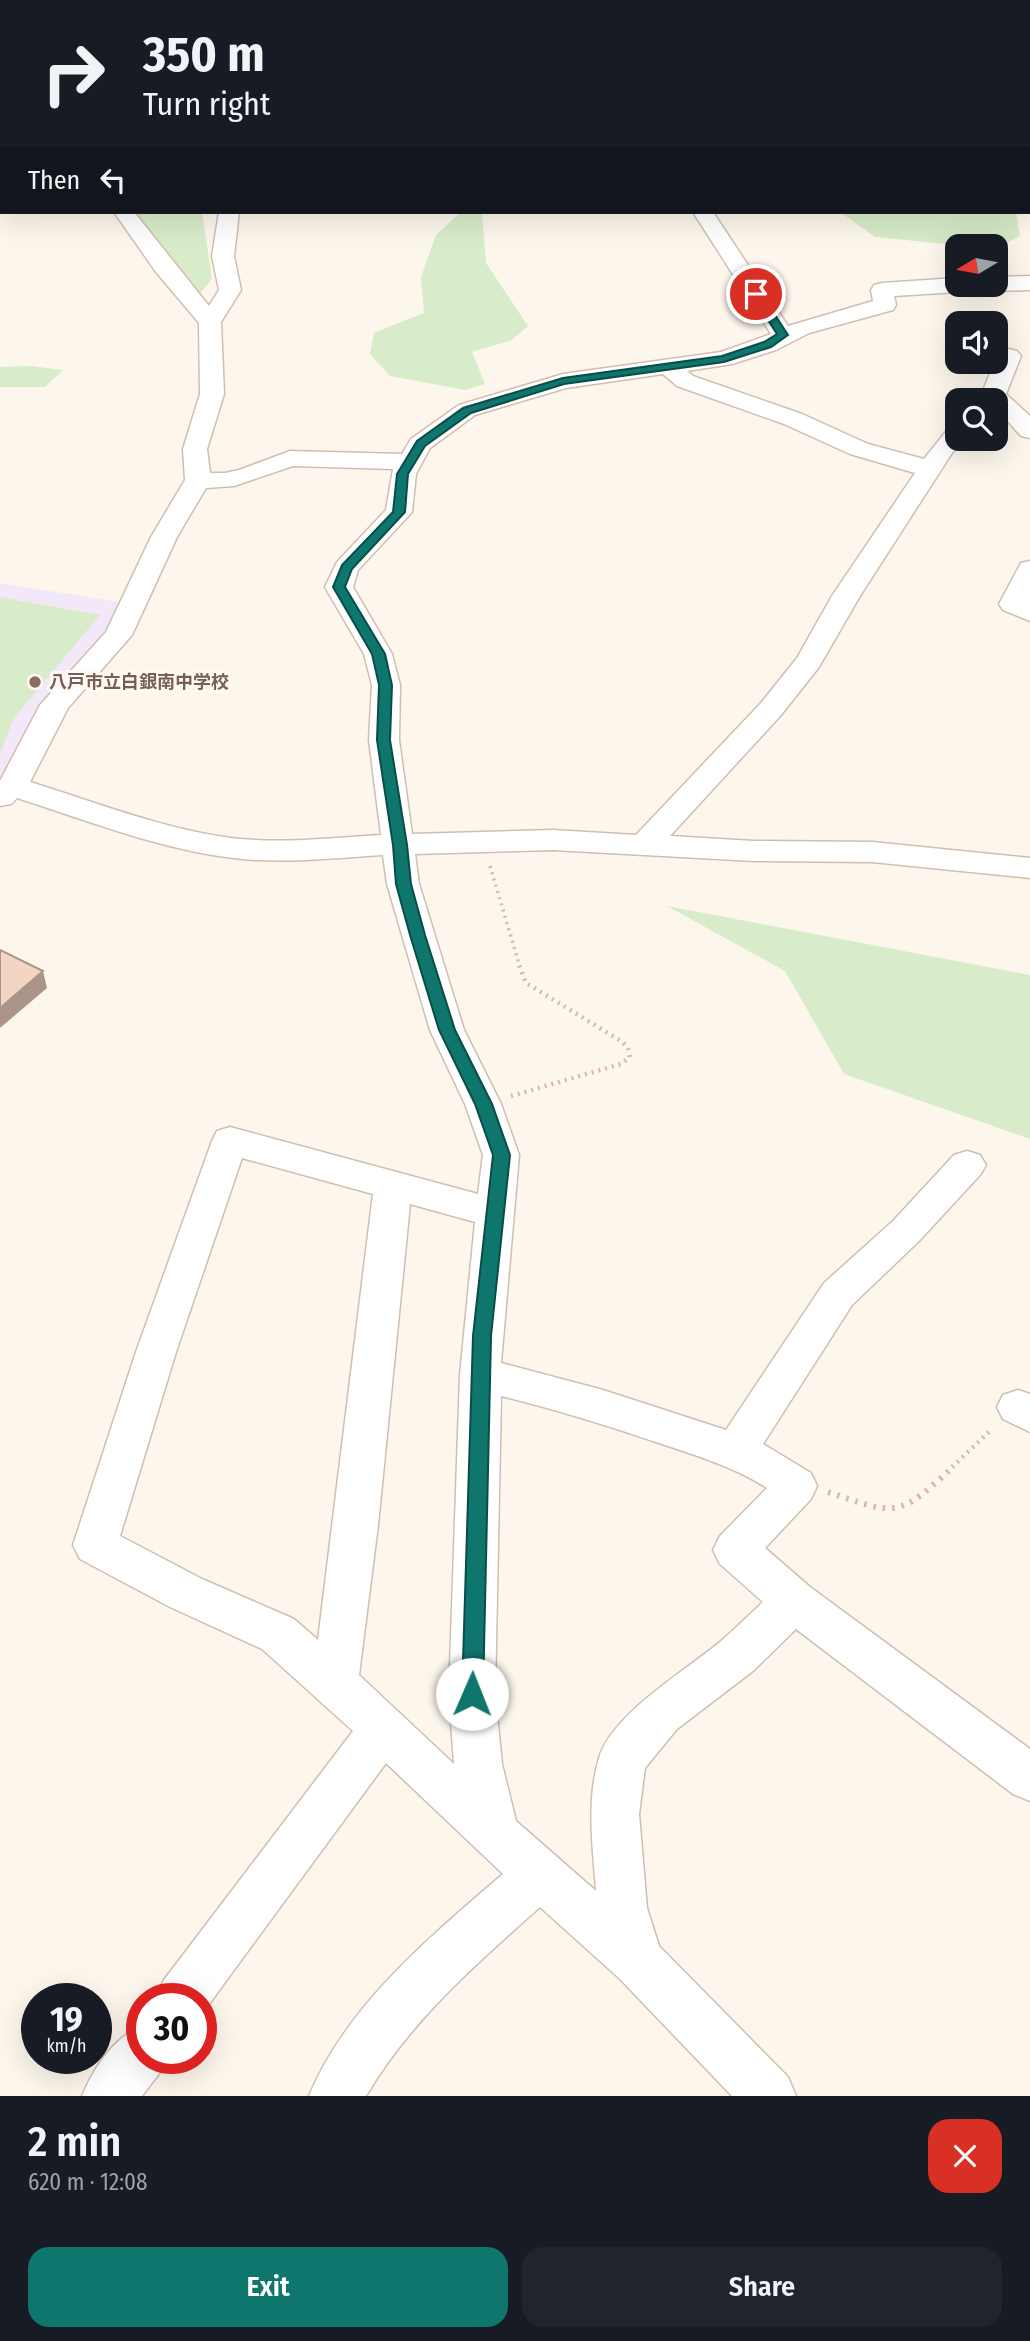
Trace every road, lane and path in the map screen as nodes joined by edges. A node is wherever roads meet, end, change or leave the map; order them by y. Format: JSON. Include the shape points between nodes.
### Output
{"nodes":[{"id":1,"x":125,"y":214,"type":"edge"},
{"id":2,"x":229,"y":214,"type":"edge"},
{"id":3,"x":704,"y":214,"type":"edge"},
{"id":4,"x":1030,"y":283,"type":"edge"},
{"id":5,"x":1008,"y":284,"type":"edge"},
{"id":6,"x":945,"y":286,"type":"edge"},
{"id":7,"x":211,"y":322,"type":"junction"},
{"id":8,"x":783,"y":335,"type":"junction"},
{"id":9,"x":1009,"y":356,"type":"dead end"},
{"id":10,"x":669,"y":368,"type":"junction"},
{"id":11,"x":995,"y":388,"type":"edge"},
{"id":12,"x":1008,"y":406,"type":"edge"},
{"id":13,"x":1030,"y":431,"type":"edge"},
{"id":14,"x":945,"y":447,"type":"edge"},
{"id":15,"x":409,"y":462,"type":"junction"},
{"id":16,"x":930,"y":470,"type":"junction"},
{"id":17,"x":198,"y":480,"type":"junction"},
{"id":18,"x":1030,"y":569,"type":"edge"},
{"id":19,"x":1030,"y":613,"type":"edge"},
{"id":20,"x":6,"y":792,"type":"edge"},
{"id":21,"x":482,"y":840,"type":"junction"},
{"id":22,"x":400,"y":845,"type":"junction"},
{"id":23,"x":644,"y":845,"type":"junction"},
{"id":24,"x":1030,"y":868,"type":"edge"},
{"id":25,"x":483,"y":1104,"type":"junction"},
{"id":26,"x":968,"y":1165,"type":"dead end"},
{"id":27,"x":393,"y":1187,"type":"junction"},
{"id":28,"x":495,"y":1213,"type":"junction"},
{"id":29,"x":480,"y":1375,"type":"junction"},
{"id":30,"x":1013,"y":1417,"type":"edge"},
{"id":31,"x":736,"y":1451,"type":"junction"},
{"id":32,"x":796,"y":1486,"type":"junction"},
{"id":33,"x":794,"y":1601,"type":"junction"},
{"id":34,"x":335,"y":1683,"type":"junction"},
{"id":35,"x":383,"y":1729,"type":"junction"},
{"id":36,"x":1030,"y":1779,"type":"edge"},
{"id":37,"x":495,"y":1835,"type":"junction"},
{"id":38,"x":540,"y":1874,"type":"junction"},
{"id":39,"x":638,"y":1961,"type":"junction"},
{"id":40,"x":193,"y":1983,"type":"edge"},
{"id":41,"x":126,"y":2073,"type":"edge"},
{"id":42,"x":109,"y":2096,"type":"edge"},
{"id":43,"x":336,"y":2096,"type":"edge"},
{"id":44,"x":769,"y":2096,"type":"edge"}],
"edges":[{"from":1,"to":7,"type":"street"},
{"from":2,"to":7,"type":"street","via":[[223,256],[230,290]]},
{"from":3,"to":8,"type":"street"},
{"from":4,"to":5,"type":"street"},
{"from":6,"to":8,"type":"street","via":[[882,290],[885,305]]},
{"from":7,"to":17,"type":"street","via":[[212,394],[195,449]]},
{"from":8,"to":10,"type":"street","via":[[768,345],[724,359]]},
{"from":9,"to":11,"type":"street"},
{"from":10,"to":15,"type":"street","via":[[563,381],[467,410],[421,444]]},
{"from":10,"to":16,"type":"street","via":[[685,381],[793,419],[859,449]]},
{"from":12,"to":13,"type":"street"},
{"from":14,"to":16,"type":"street"},
{"from":15,"to":17,"type":"street","via":[[290,458],[225,481]]},
{"from":15,"to":22,"type":"street","via":[[403,474],[399,512],[346,568],[339,587],[378,654],[386,685],[384,740]]},
{"from":16,"to":23,"type":"street","via":[[846,596],[809,661],[771,709]]},
{"from":17,"to":20,"type":"street","via":[[164,537],[118,635],[55,705]]},
{"from":18,"to":19,"type":"street","via":[[1013,604]]},
{"from":20,"to":22,"type":"street","via":[[232,848]]},
{"from":21,"to":22,"type":"street"},
{"from":21,"to":23,"type":"street"},
{"from":21,"to":25,"type":"path","via":[[526,983],[621,1041],[630,1057],[621,1064]]},
{"from":22,"to":25,"type":"street","via":[[403,884],[447,1030]]},
{"from":23,"to":24,"type":"street","via":[[872,852]]},
{"from":25,"to":28,"type":"street","via":[[502,1155]]},
{"from":26,"to":31,"type":"street","via":[[838,1294]]},
{"from":27,"to":28,"type":"street"},
{"from":27,"to":34,"type":"street"},
{"from":27,"to":34,"type":"street","via":[[230,1141],[94,1545],[278,1634]]},
{"from":28,"to":29,"type":"street"},
{"from":29,"to":31,"type":"street","via":[[543,1389]]},
{"from":29,"to":37,"type":"street","via":[[472,1694],[478,1764]]},
{"from":30,"to":32,"type":"path","via":[[914,1500],[897,1509],[880,1509]]},
{"from":31,"to":32,"type":"street","via":[[781,1473]]},
{"from":32,"to":33,"type":"street","via":[[735,1550]]},
{"from":33,"to":36,"type":"street"},
{"from":33,"to":39,"type":"street","via":[[737,1656],[661,1714],[622,1759],[615,1814],[622,1908]]},
{"from":34,"to":35,"type":"street"},
{"from":35,"to":37,"type":"street"},
{"from":35,"to":40,"type":"street"},
{"from":37,"to":38,"type":"street"},
{"from":38,"to":39,"type":"street"},
{"from":38,"to":43,"type":"street","via":[[436,1967],[382,2026]]},
{"from":39,"to":44,"type":"street"},
{"from":41,"to":42,"type":"street"}]}
